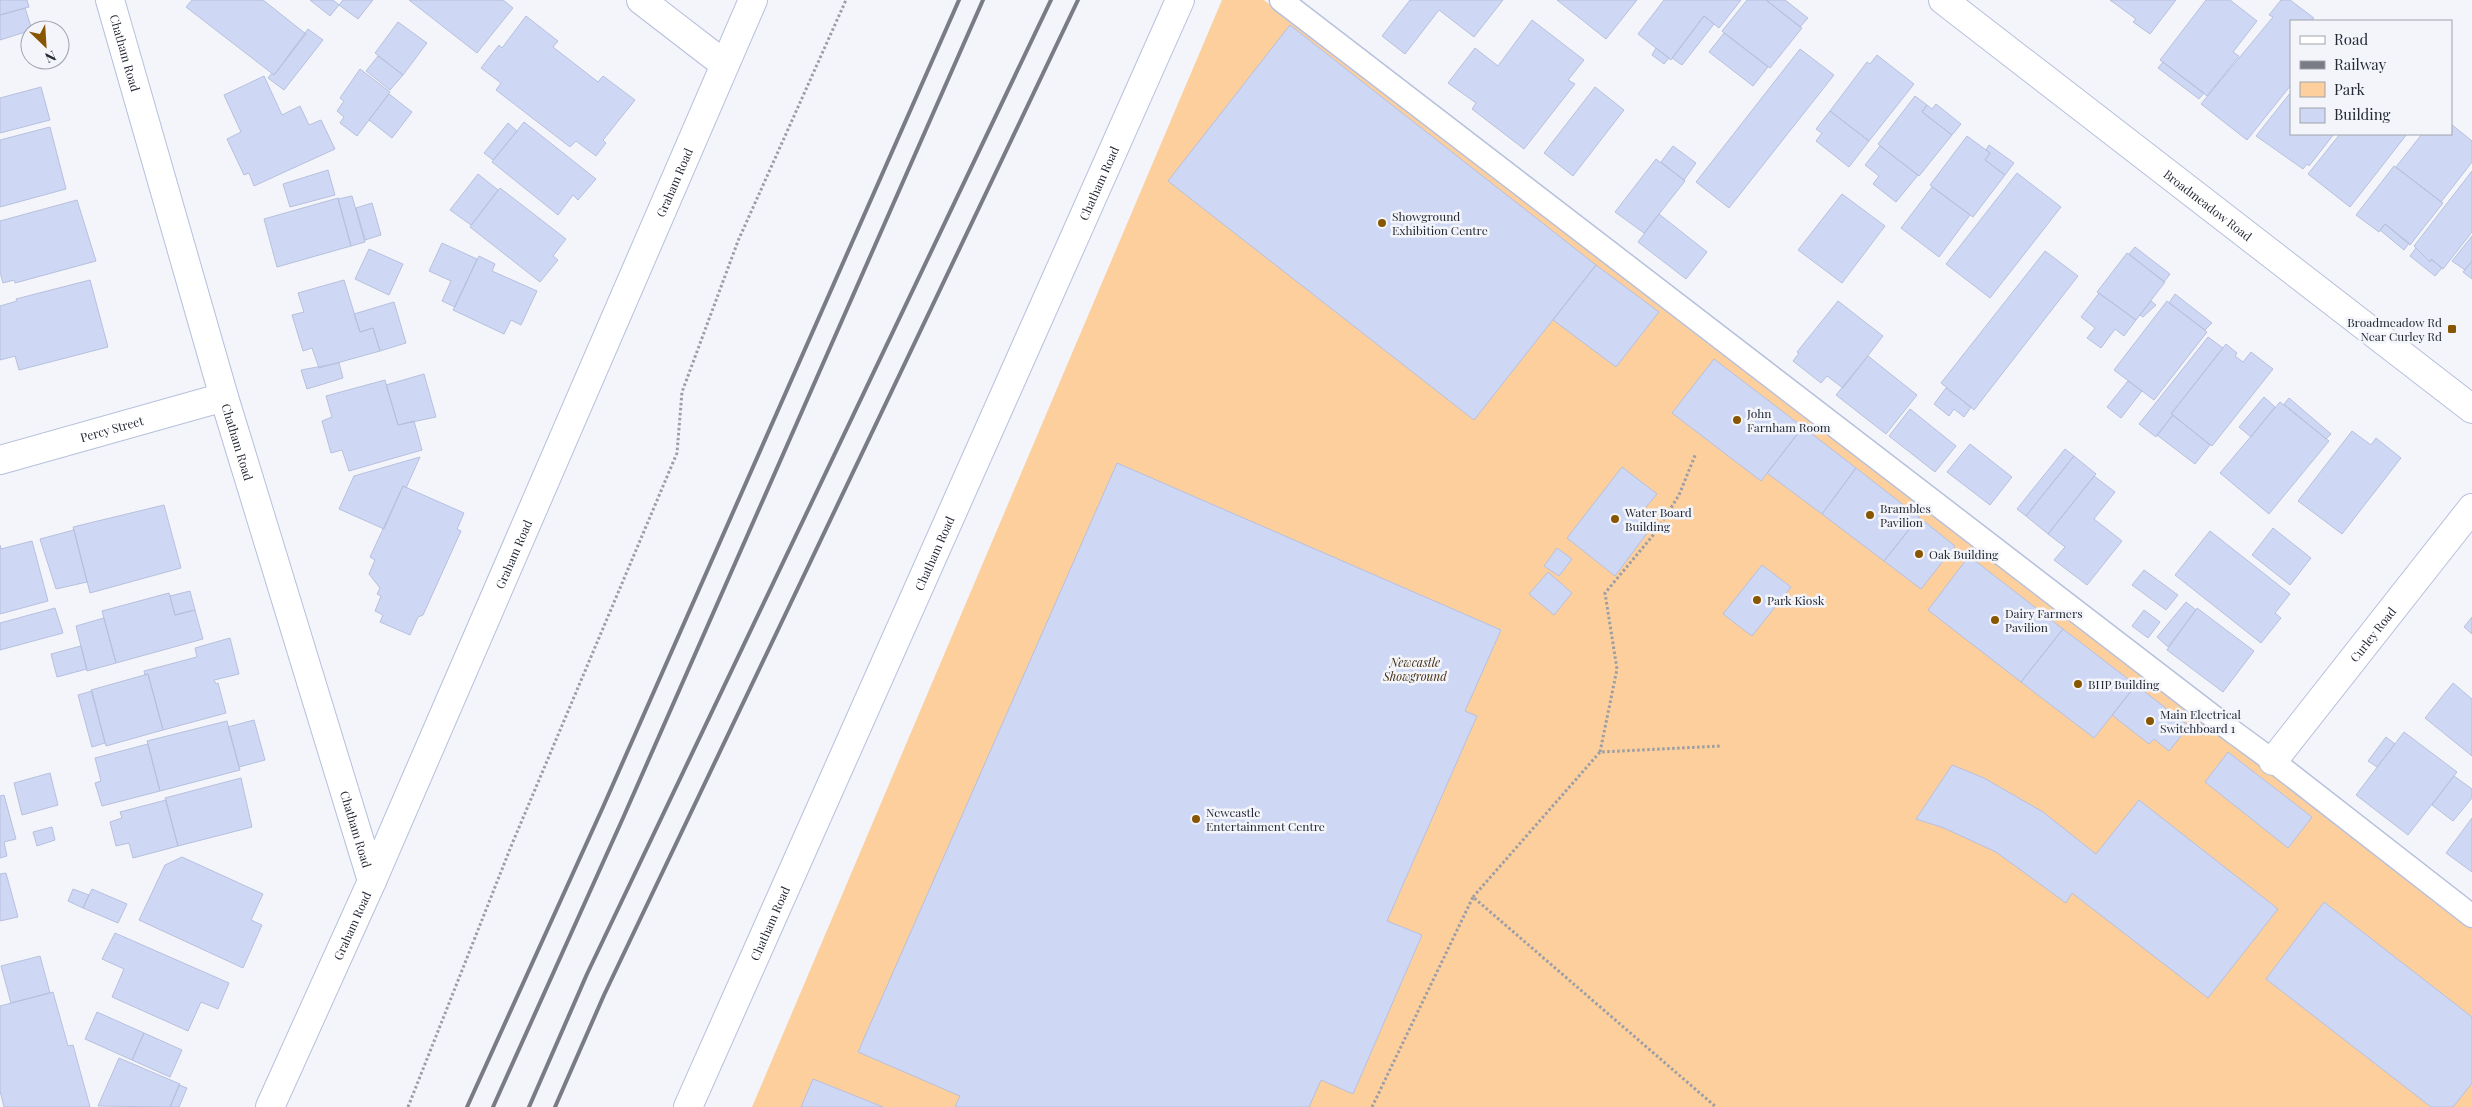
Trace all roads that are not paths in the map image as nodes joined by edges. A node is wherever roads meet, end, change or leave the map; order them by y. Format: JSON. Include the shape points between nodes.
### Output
{"nodes":[{"id":1,"x":110,"y":0,"type":"edge"},
{"id":2,"x":641,"y":0,"type":"edge"},
{"id":3,"x":753,"y":0,"type":"edge"},
{"id":4,"x":1180,"y":0,"type":"edge"},
{"id":5,"x":1281,"y":0,"type":"edge"},
{"id":6,"x":1943,"y":0,"type":"edge"},
{"id":7,"x":724,"y":64,"type":"junction"},
{"id":8,"x":224,"y":397,"type":"junction"},
{"id":9,"x":2472,"y":409,"type":"edge"},
{"id":10,"x":0,"y":460,"type":"edge"},
{"id":11,"x":2472,"y":508,"type":"edge"},
{"id":12,"x":2273,"y":761,"type":"junction"},
{"id":13,"x":372,"y":880,"type":"junction"},
{"id":14,"x":2472,"y":916,"type":"edge"},
{"id":15,"x":270,"y":1107,"type":"edge"},
{"id":16,"x":688,"y":1107,"type":"edge"}],
"edges":[{"from":1,"to":8,"type":"street","name":"Chatham Road"},
{"from":2,"to":7,"type":"street"},
{"from":3,"to":7,"type":"street","name":"Graham Road"},
{"from":4,"to":16,"type":"street","name":"Chatham Road"},
{"from":5,"to":12,"type":"lane"},
{"from":6,"to":9,"type":"street","name":"Broadmeadow Road"},
{"from":7,"to":13,"type":"street","name":"Graham Road"},
{"from":8,"to":10,"type":"street","name":"Percy Street"},
{"from":8,"to":13,"type":"street","name":"Chatham Road"},
{"from":11,"to":12,"type":"street","name":"Curley Road"},
{"from":12,"to":14,"type":"lane"},
{"from":13,"to":15,"type":"street","name":"Graham Road"}]}
